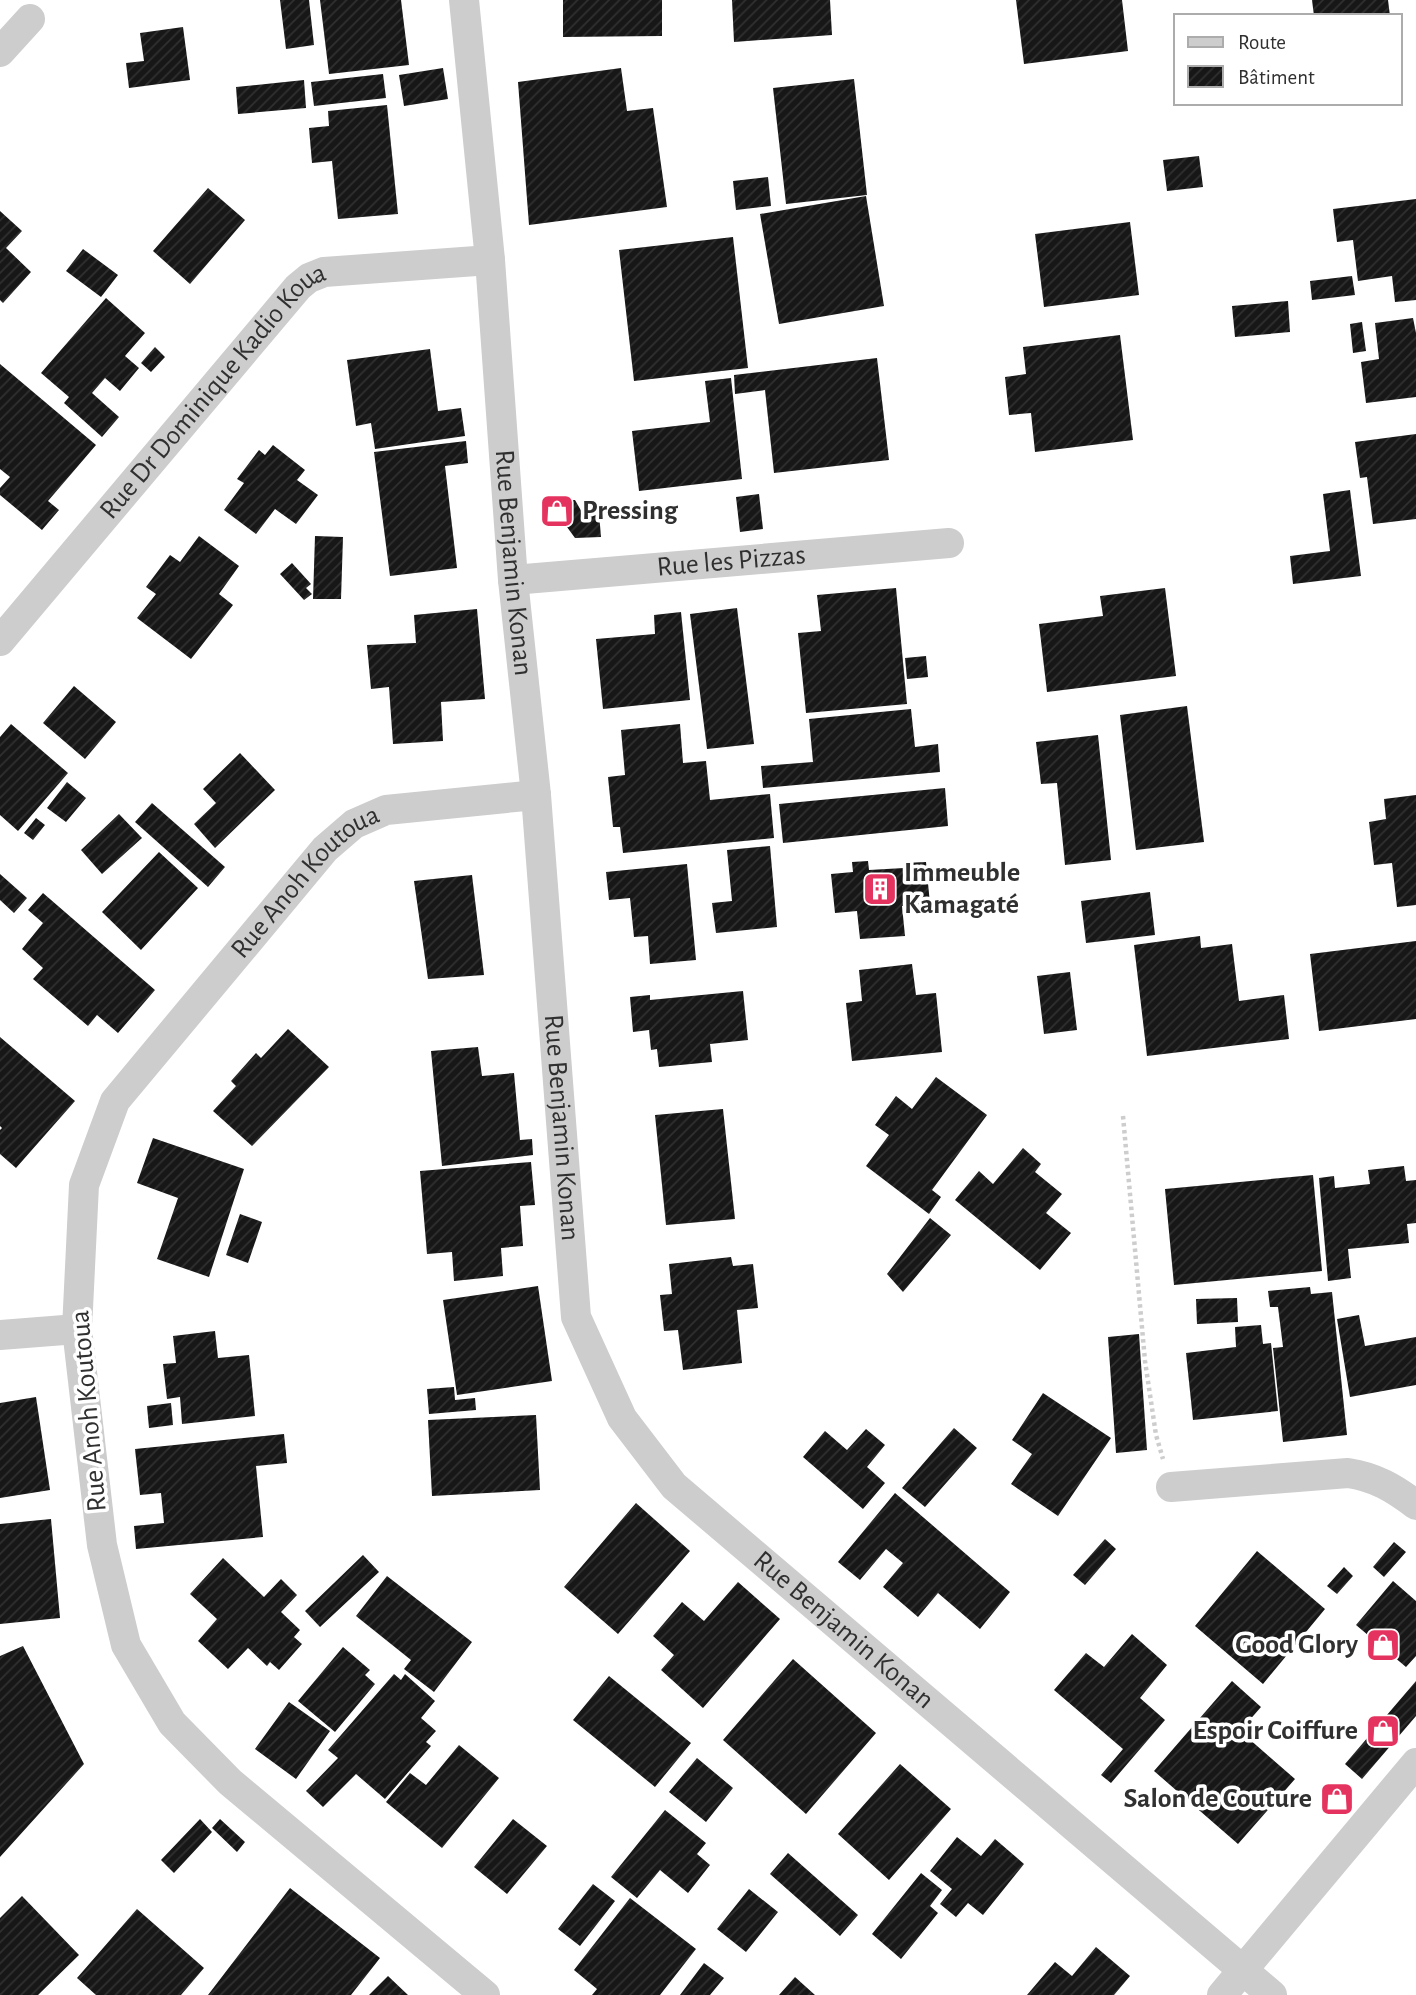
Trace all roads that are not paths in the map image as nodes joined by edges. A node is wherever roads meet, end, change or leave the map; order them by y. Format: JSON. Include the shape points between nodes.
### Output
{"nodes":[{"id":1,"x":464,"y":0,"type":"edge"},
{"id":2,"x":30,"y":19,"type":"dead end"},
{"id":3,"x":0,"y":52,"type":"edge"},
{"id":4,"x":490,"y":260,"type":"junction"},
{"id":5,"x":949,"y":543,"type":"dead end"},
{"id":6,"x":513,"y":580,"type":"junction"},
{"id":7,"x":0,"y":641,"type":"edge"},
{"id":8,"x":536,"y":795,"type":"junction"},
{"id":9,"x":77,"y":1329,"type":"junction"},
{"id":10,"x":0,"y":1335,"type":"edge"},
{"id":11,"x":1171,"y":1487,"type":"road end"},
{"id":12,"x":1416,"y":1505,"type":"edge"},
{"id":13,"x":1416,"y":1763,"type":"edge"},
{"id":14,"x":1241,"y":1971,"type":"junction"},
{"id":15,"x":485,"y":1995,"type":"edge"},
{"id":16,"x":1222,"y":1995,"type":"edge"},
{"id":17,"x":1272,"y":1995,"type":"edge"}],
"edges":[{"from":1,"to":4,"type":"street","name":"Rue Benjamin Konan"},
{"from":2,"to":3,"type":"street"},
{"from":4,"to":6,"type":"street","name":"Rue Benjamin Konan"},
{"from":4,"to":7,"type":"street","name":"Rue Dr Dominique Kadio Koua","via":[[324,272],[309,278]]},
{"from":5,"to":6,"type":"street","name":"Rue les Pizzas"},
{"from":6,"to":8,"type":"street","name":"Rue Benjamin Konan"},
{"from":8,"to":9,"type":"street","name":"Rue Anoh Koutoua","via":[[386,810],[354,824],[325,849],[115,1101],[84,1185]]},
{"from":8,"to":14,"type":"street","name":"Rue Benjamin Konan","via":[[576,1317],[622,1418],[674,1486]]},
{"from":9,"to":10,"type":"street"},
{"from":9,"to":15,"type":"street","name":"Rue Anoh Koutoua","via":[[108,1570],[127,1645],[172,1723],[230,1782]]},
{"from":11,"to":12,"type":"street","via":[[1348,1473],[1392,1487]]},
{"from":13,"to":14,"type":"street"},
{"from":14,"to":16,"type":"street"},
{"from":14,"to":17,"type":"street","name":"Rue Benjamin Konan"}]}
